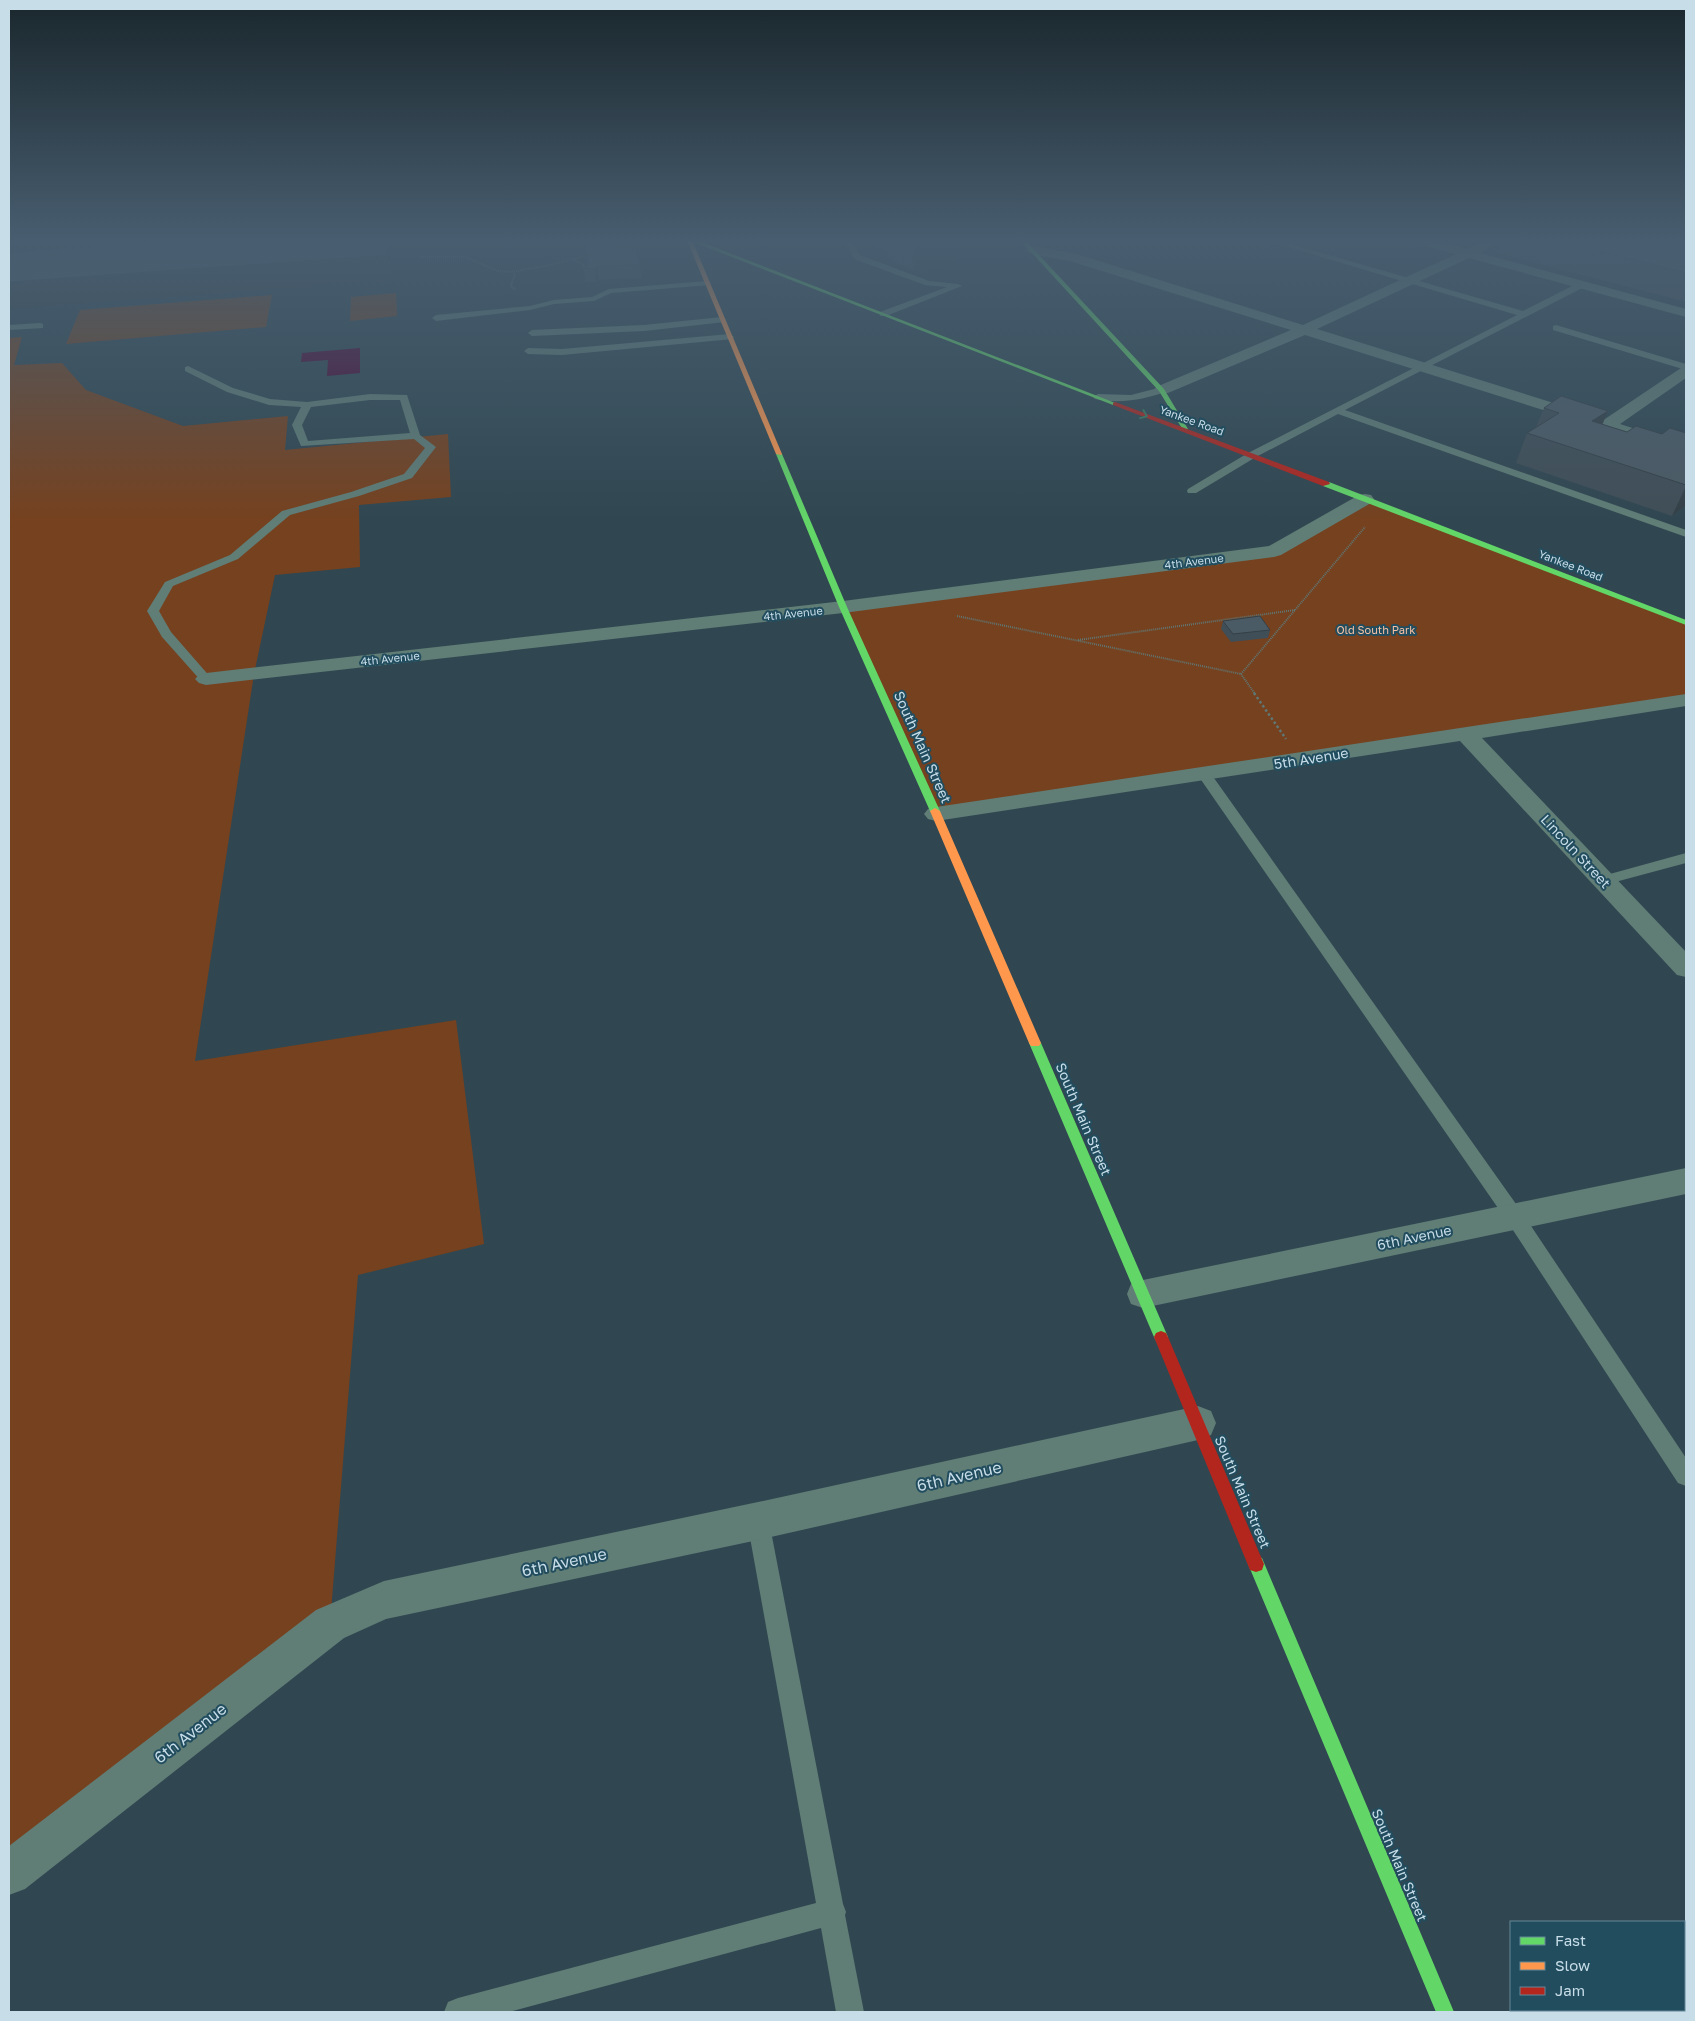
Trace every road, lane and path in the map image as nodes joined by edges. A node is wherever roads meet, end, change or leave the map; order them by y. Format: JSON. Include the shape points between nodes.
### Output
{"nodes":[{"id":1,"x":728,"y":334,"type":"edge"},
{"id":2,"x":936,"y":334,"type":"edge"},
{"id":3,"x":1110,"y":334,"type":"edge"},
{"id":4,"x":1294,"y":334,"type":"edge"},
{"id":5,"x":1318,"y":334,"type":"edge"},
{"id":6,"x":1483,"y":334,"type":"edge"},
{"id":7,"x":1577,"y":334,"type":"edge"},
{"id":8,"x":730,"y":338,"type":"junction"},
{"id":9,"x":528,"y":352,"type":"dead end"},
{"id":10,"x":1421,"y":366,"type":"junction"},
{"id":11,"x":1686,"y":367,"type":"edge"},
{"id":12,"x":188,"y":369,"type":"dead end"},
{"id":13,"x":1686,"y":371,"type":"edge"},
{"id":14,"x":1162,"y":390,"type":"junction"},
{"id":15,"x":1098,"y":397,"type":"junction"},
{"id":16,"x":307,"y":406,"type":"junction"},
{"id":17,"x":1338,"y":411,"type":"junction"},
{"id":18,"x":1608,"y":424,"type":"junction"},
{"id":19,"x":1185,"y":429,"type":"junction"},
{"id":20,"x":416,"y":436,"type":"junction"},
{"id":21,"x":1686,"y":450,"type":"edge"},
{"id":22,"x":1252,"y":455,"type":"junction"},
{"id":23,"x":1192,"y":491,"type":"dead end"},
{"id":24,"x":1365,"y":499,"type":"junction"},
{"id":25,"x":1686,"y":534,"type":"edge"},
{"id":26,"x":842,"y":607,"type":"junction"},
{"id":27,"x":1295,"y":610,"type":"junction"},
{"id":28,"x":951,"y":615,"type":"dead end"},
{"id":29,"x":1686,"y":623,"type":"edge"},
{"id":30,"x":1075,"y":640,"type":"junction"},
{"id":31,"x":1242,"y":674,"type":"junction"},
{"id":32,"x":206,"y":679,"type":"joint"},
{"id":33,"x":1686,"y":700,"type":"edge"},
{"id":34,"x":1466,"y":734,"type":"junction"},
{"id":35,"x":1301,"y":759,"type":"junction"},
{"id":36,"x":1204,"y":774,"type":"junction"},
{"id":37,"x":936,"y":814,"type":"junction"},
{"id":38,"x":1686,"y":858,"type":"edge"},
{"id":39,"x":1604,"y":880,"type":"junction"},
{"id":40,"x":1686,"y":968,"type":"edge"},
{"id":41,"x":1686,"y":1181,"type":"edge"},
{"id":42,"x":1514,"y":1216,"type":"junction"},
{"id":43,"x":1143,"y":1294,"type":"junction"},
{"id":44,"x":1198,"y":1423,"type":"junction"},
{"id":45,"x":1686,"y":1476,"type":"edge"},
{"id":46,"x":758,"y":1521,"type":"junction"},
{"id":47,"x":9,"y":1873,"type":"edge"},
{"id":48,"x":833,"y":1912,"type":"junction"},
{"id":49,"x":458,"y":2012,"type":"edge"},
{"id":50,"x":850,"y":2012,"type":"edge"},
{"id":51,"x":1445,"y":2012,"type":"edge"}],
"edges":[{"from":1,"to":8,"type":"street","name":"South Main Street"},
{"from":2,"to":15,"type":"street","name":"Yankee Road"},
{"from":3,"to":14,"type":"street"},
{"from":4,"to":14,"type":"street"},
{"from":5,"to":10,"type":"street"},
{"from":6,"to":10,"type":"lane"},
{"from":7,"to":11,"type":"lane"},
{"from":8,"to":9,"type":"lane"},
{"from":8,"to":26,"type":"street","name":"South Main Street"},
{"from":10,"to":17,"type":"lane"},
{"from":10,"to":18,"type":"street"},
{"from":12,"to":16,"type":"lane","via":[[230,390],[268,402]]},
{"from":13,"to":18,"type":"street"},
{"from":14,"to":15,"type":"lane","via":[[1146,397],[1128,399]]},
{"from":14,"to":19,"type":"street"},
{"from":15,"to":19,"type":"street","name":"Yankee Road","one_way":true},
{"from":16,"to":20,"type":"lane","via":[[370,397],[404,397]]},
{"from":16,"to":20,"type":"lane","via":[[297,426],[304,444]]},
{"from":17,"to":22,"type":"lane"},
{"from":17,"to":25,"type":"lane"},
{"from":18,"to":21,"type":"street"},
{"from":19,"to":22,"type":"street","name":"Yankee Road"},
{"from":20,"to":32,"type":"lane","via":[[431,447],[408,476],[286,513],[234,557],[169,584],[153,611],[166,634]]},
{"from":22,"to":23,"type":"lane"},
{"from":22,"to":24,"type":"street","name":"Yankee Road"},
{"from":24,"to":26,"type":"street","name":"4th Avenue","via":[[1274,551]]},
{"from":24,"to":27,"type":"path","via":[[1375,515]]},
{"from":24,"to":29,"type":"street","name":"Yankee Road"},
{"from":26,"to":32,"type":"street","name":"4th Avenue"},
{"from":26,"to":37,"type":"street","name":"South Main Street"},
{"from":27,"to":30,"type":"path"},
{"from":27,"to":31,"type":"path"},
{"from":28,"to":30,"type":"path"},
{"from":30,"to":31,"type":"path"},
{"from":31,"to":35,"type":"path"},
{"from":33,"to":34,"type":"street","name":"5th Avenue"},
{"from":34,"to":35,"type":"street","name":"5th Avenue"},
{"from":34,"to":39,"type":"street","name":"Lincoln Street"},
{"from":35,"to":36,"type":"street","name":"5th Avenue"},
{"from":36,"to":37,"type":"street","name":"5th Avenue"},
{"from":36,"to":42,"type":"lane"},
{"from":37,"to":43,"type":"street","name":"South Main Street"},
{"from":38,"to":39,"type":"lane"},
{"from":39,"to":40,"type":"street","name":"Lincoln Street"},
{"from":41,"to":42,"type":"street","name":"6th Avenue"},
{"from":42,"to":43,"type":"street","name":"6th Avenue"},
{"from":42,"to":45,"type":"lane"},
{"from":43,"to":44,"type":"street","name":"South Main Street"},
{"from":44,"to":46,"type":"street","name":"6th Avenue"},
{"from":44,"to":51,"type":"street","name":"South Main Street"},
{"from":46,"to":47,"type":"street","name":"6th Avenue","via":[[384,1600],[330,1624]]},
{"from":46,"to":48,"type":"lane"},
{"from":48,"to":49,"type":"lane"},
{"from":48,"to":50,"type":"lane"}]}
